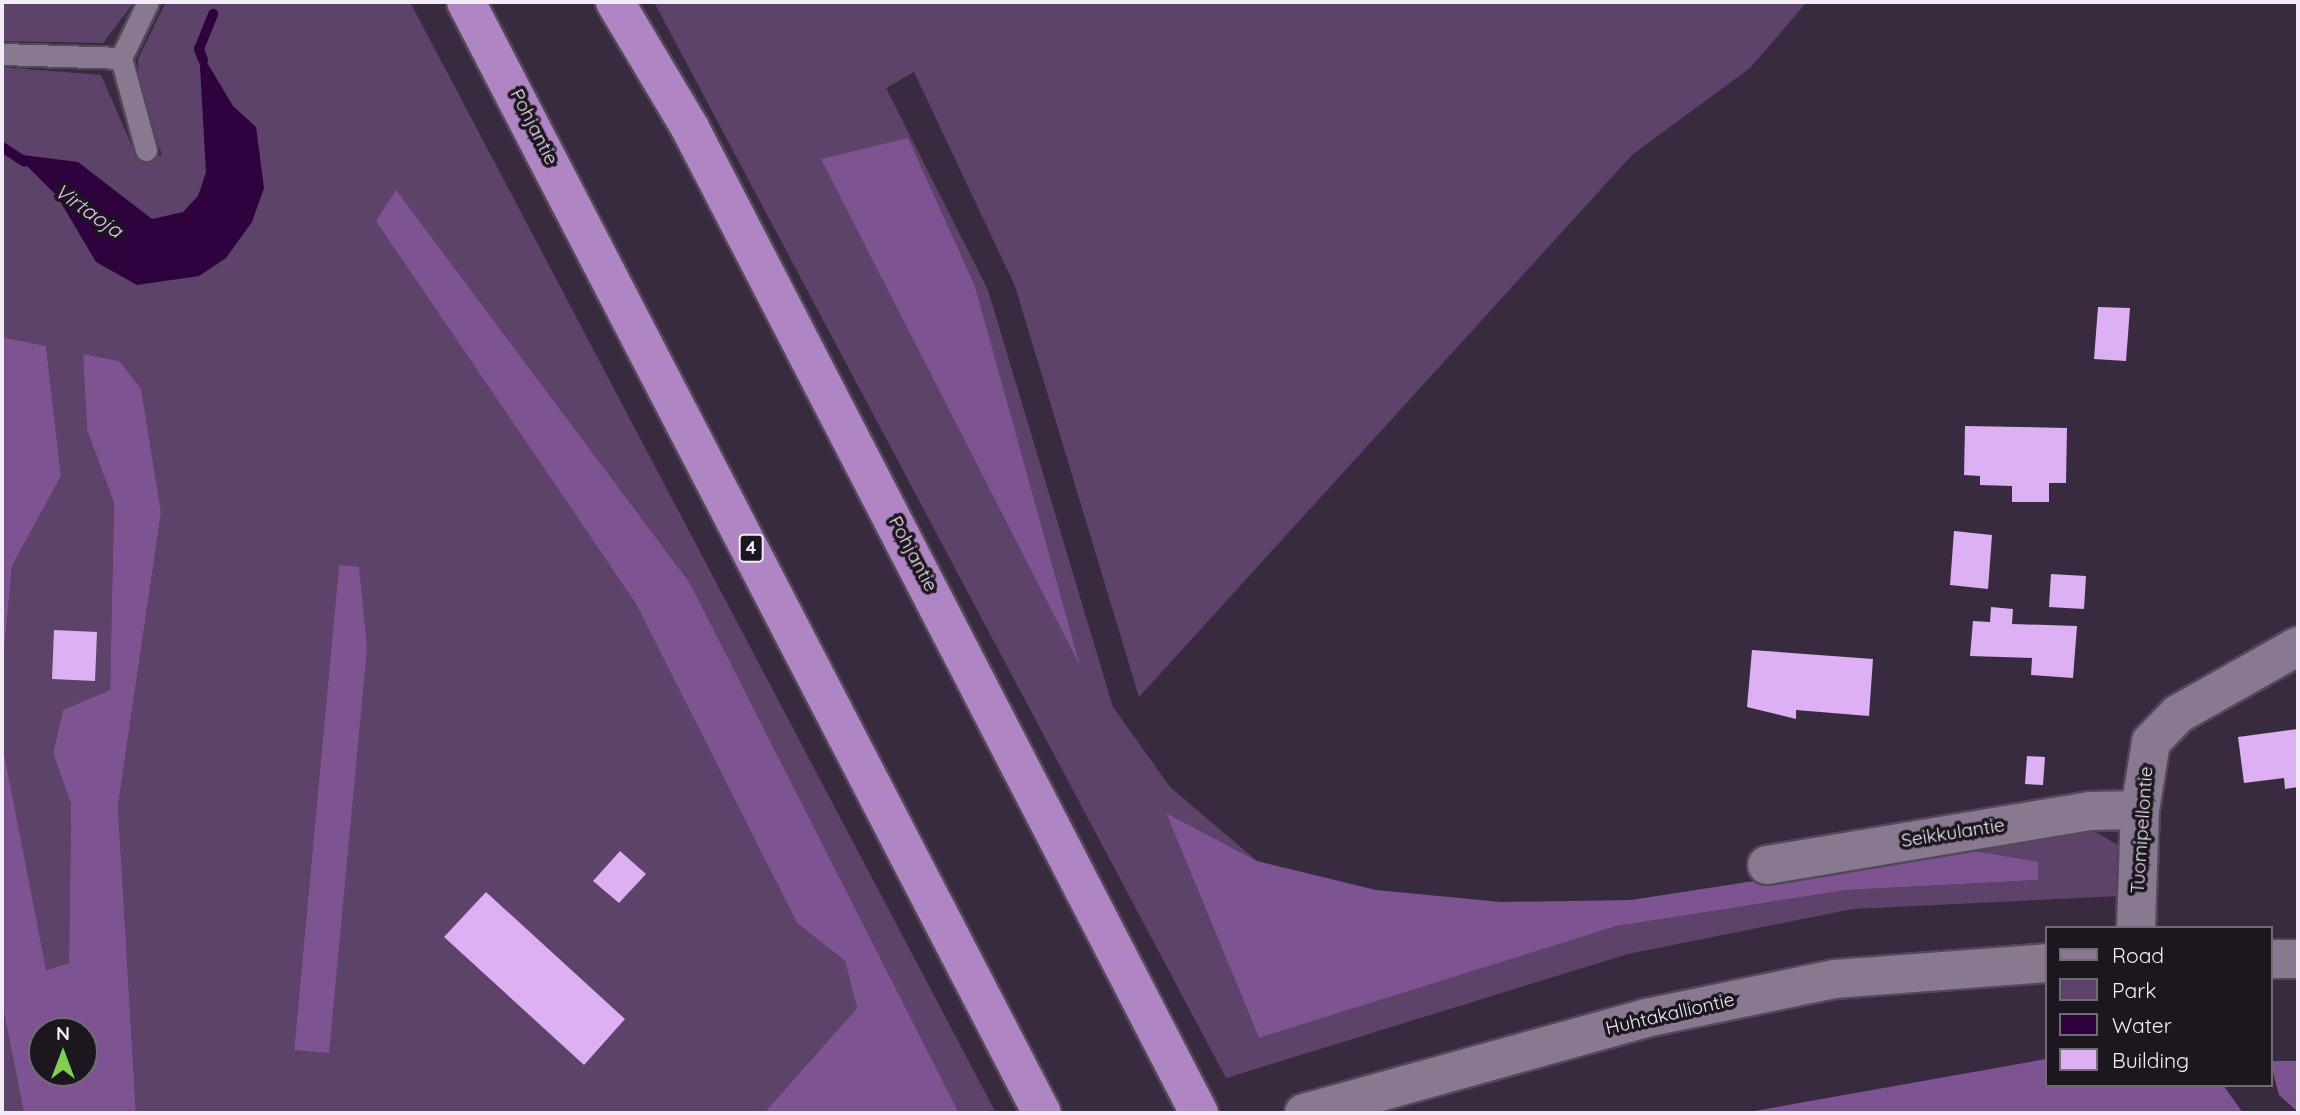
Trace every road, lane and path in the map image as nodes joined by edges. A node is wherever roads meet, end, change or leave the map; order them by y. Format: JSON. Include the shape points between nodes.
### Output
{"nodes":[{"id":1,"x":148,"y":2,"type":"edge"},
{"id":2,"x":466,"y":2,"type":"edge"},
{"id":3,"x":615,"y":2,"type":"edge"},
{"id":4,"x":2,"y":54,"type":"edge"},
{"id":5,"x":121,"y":58,"type":"junction"},
{"id":6,"x":146,"y":150,"type":"dead end"},
{"id":7,"x":2298,"y":646,"type":"edge"},
{"id":8,"x":2140,"y":810,"type":"junction"},
{"id":9,"x":1767,"y":865,"type":"dead end"},
{"id":10,"x":2136,"y":926,"type":"edge"},
{"id":11,"x":2272,"y":959,"type":"edge"},
{"id":12,"x":2298,"y":959,"type":"edge"},
{"id":13,"x":2044,"y":963,"type":"edge"},
{"id":14,"x":1038,"y":1104,"type":"edge"},
{"id":15,"x":1199,"y":1113,"type":"edge"},
{"id":16,"x":1304,"y":1113,"type":"edge"}],
"edges":[{"from":1,"to":5,"type":"lane"},
{"from":2,"to":14,"type":"highway","name":"Pohjantie","number":"4"},
{"from":3,"to":15,"type":"highway","name":"Pohjantie","via":[[703,153]]},
{"from":4,"to":5,"type":"lane"},
{"from":5,"to":6,"type":"lane"},
{"from":7,"to":8,"type":"street","name":"Tuomipellontie","via":[[2161,729],[2145,766]]},
{"from":8,"to":9,"type":"street","name":"Seikkulantie","via":[[2089,811]]},
{"from":8,"to":10,"type":"street","name":"Tuomipellontie"},
{"from":11,"to":12,"type":"street"},
{"from":13,"to":16,"type":"street","name":"Huhtakalliontie","via":[[1808,984],[1646,1018]]}]}
